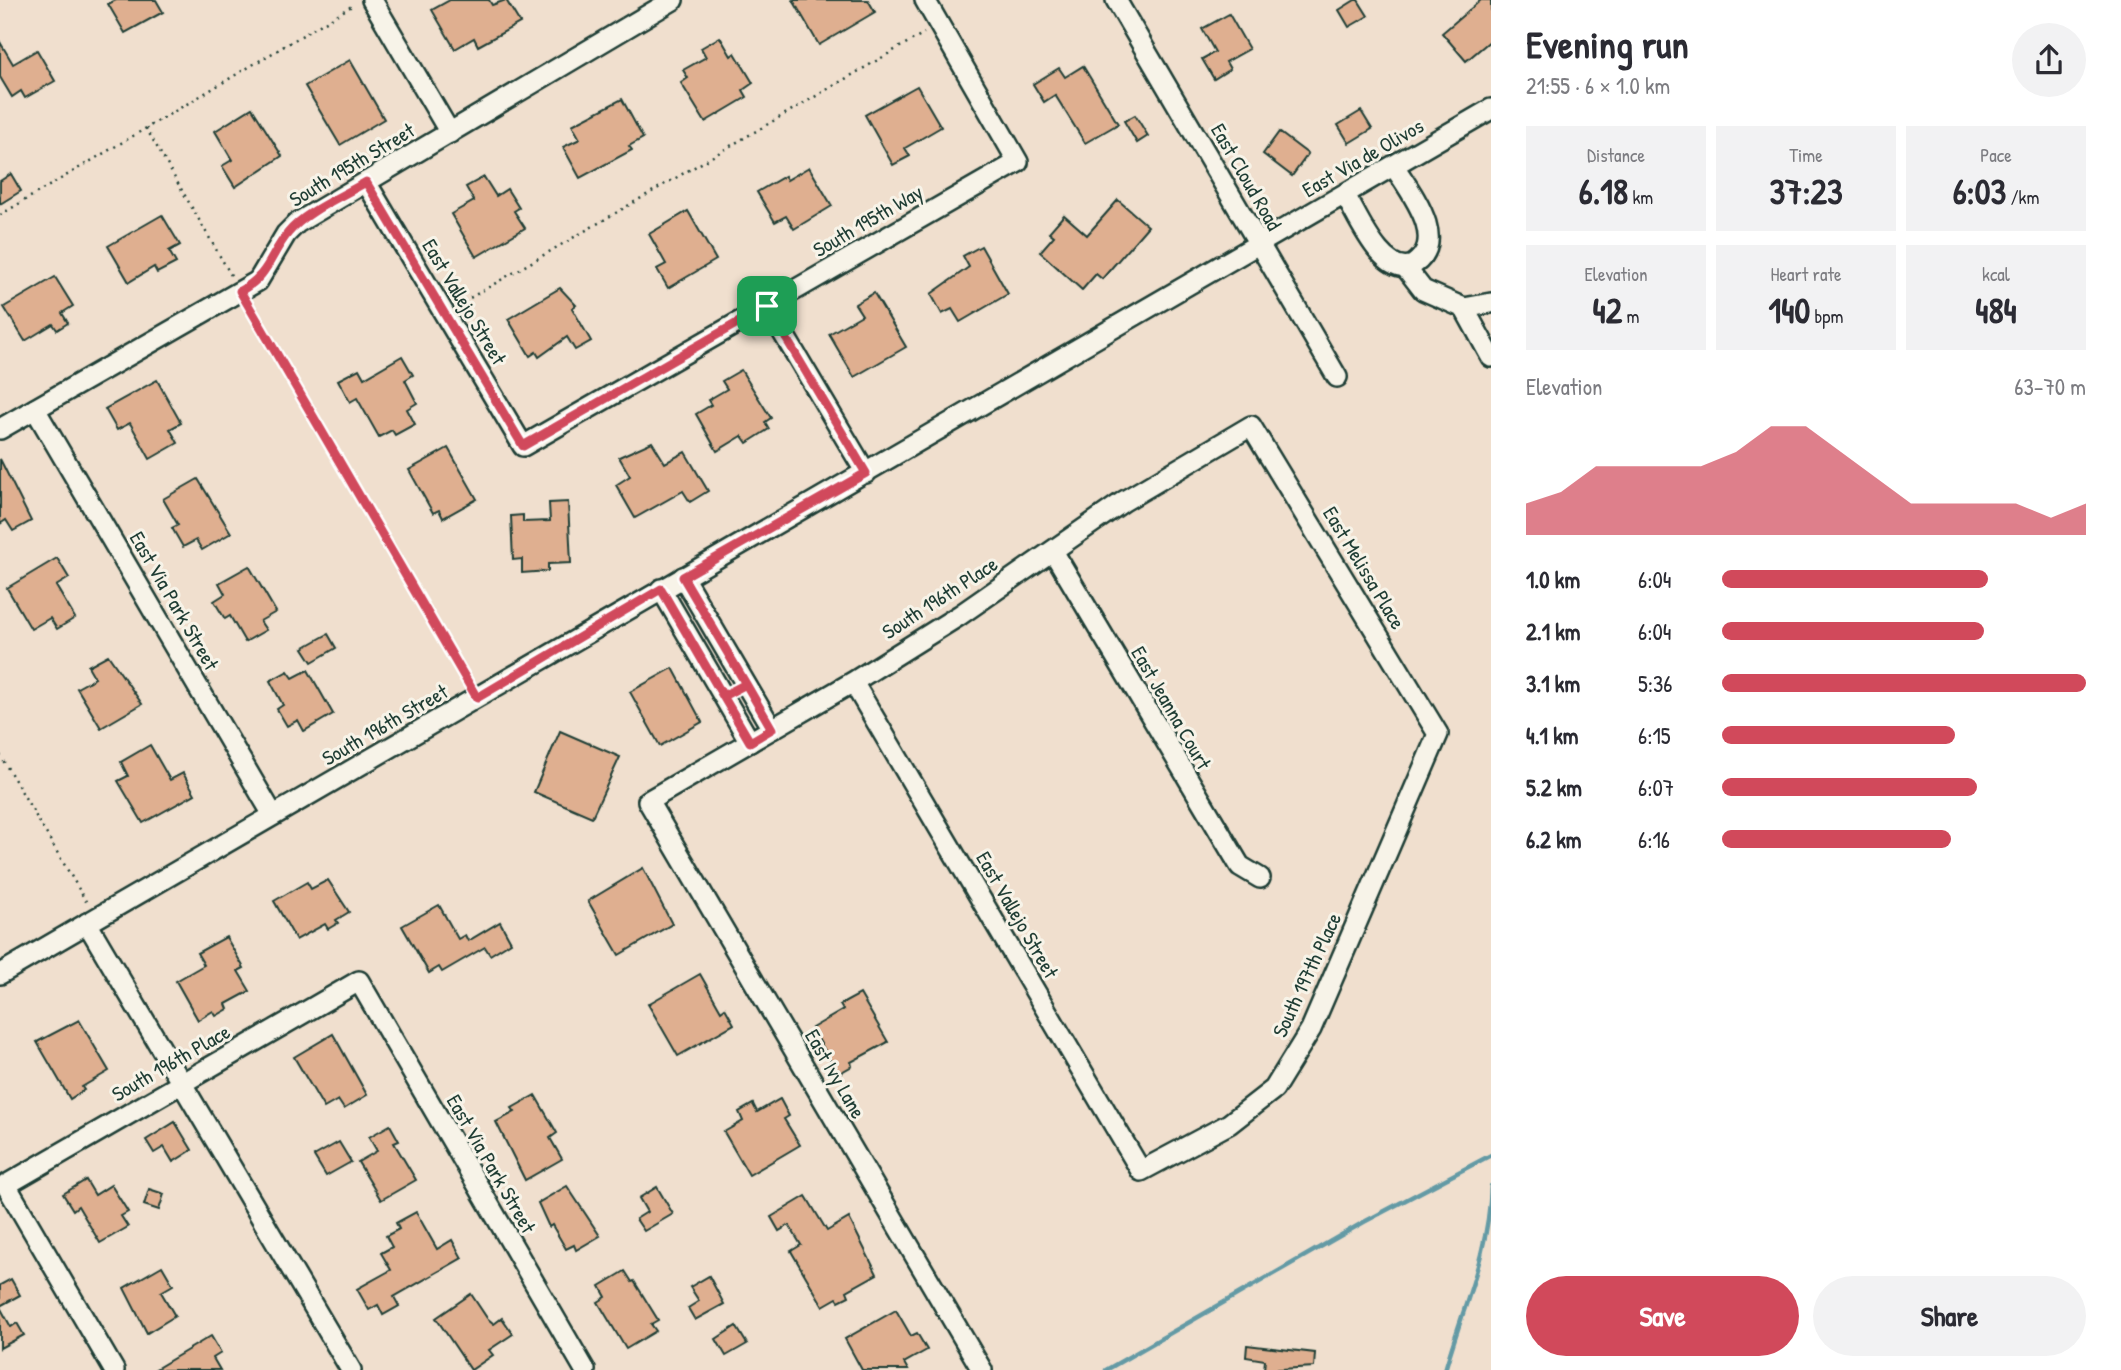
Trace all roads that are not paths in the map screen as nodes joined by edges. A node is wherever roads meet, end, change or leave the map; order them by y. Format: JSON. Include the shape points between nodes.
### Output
{"nodes":[{"id":1,"x":372,"y":0,"type":"edge"},
{"id":2,"x":673,"y":0,"type":"edge"},
{"id":3,"x":925,"y":0,"type":"edge"},
{"id":4,"x":1116,"y":0,"type":"edge"},
{"id":5,"x":1491,"y":109,"type":"edge"},
{"id":6,"x":450,"y":133,"type":"junction"},
{"id":7,"x":1394,"y":166,"type":"junction"},
{"id":8,"x":366,"y":182,"type":"junction"},
{"id":9,"x":1345,"y":195,"type":"junction"},
{"id":10,"x":1259,"y":245,"type":"junction"},
{"id":11,"x":1406,"y":268,"type":"junction"},
{"id":12,"x":1491,"y":303,"type":"edge"},
{"id":13,"x":767,"y":306,"type":"junction"},
{"id":14,"x":1464,"y":308,"type":"junction"},
{"id":15,"x":1491,"y":357,"type":"edge"},
{"id":16,"x":1337,"y":377,"type":"dead end"},
{"id":17,"x":36,"y":409,"type":"junction"},
{"id":18,"x":1251,"y":426,"type":"joint"},
{"id":19,"x":0,"y":429,"type":"edge"},
{"id":20,"x":523,"y":446,"type":"joint"},
{"id":21,"x":866,"y":473,"type":"junction"},
{"id":22,"x":1053,"y":551,"type":"junction"},
{"id":23,"x":683,"y":577,"type":"junction"},
{"id":24,"x":661,"y":589,"type":"junction"},
{"id":25,"x":853,"y":682,"type":"junction"},
{"id":26,"x":746,"y":684,"type":"junction"},
{"id":27,"x":723,"y":696,"type":"junction"},
{"id":28,"x":772,"y":729,"type":"junction"},
{"id":29,"x":1438,"y":734,"type":"joint"},
{"id":30,"x":750,"y":742,"type":"junction"},
{"id":31,"x":648,"y":801,"type":"joint"},
{"id":32,"x":273,"y":815,"type":"junction"},
{"id":33,"x":1260,"y":878,"type":"dead end"},
{"id":34,"x":91,"y":921,"type":"junction"},
{"id":35,"x":0,"y":974,"type":"edge"},
{"id":36,"x":359,"y":981,"type":"joint"},
{"id":37,"x":182,"y":1083,"type":"junction"},
{"id":38,"x":1141,"y":1171,"type":"joint"},
{"id":39,"x":114,"y":1370,"type":"edge"},
{"id":40,"x":351,"y":1370,"type":"edge"},
{"id":41,"x":585,"y":1370,"type":"edge"},
{"id":42,"x":982,"y":1370,"type":"edge"}],
"edges":[{"from":1,"to":6,"type":"street"},
{"from":2,"to":6,"type":"street","name":"South 195th Street"},
{"from":3,"to":13,"type":"street","name":"South 195th Way","via":[[1018,162]]},
{"from":4,"to":10,"type":"street","name":"East Cloud Road"},
{"from":5,"to":7,"type":"street","name":"East Via de Olivos"},
{"from":6,"to":8,"type":"street","name":"South 195th Street"},
{"from":7,"to":9,"type":"street","name":"East Via de Olivos"},
{"from":7,"to":11,"type":"street","via":[[1428,228],[1419,261]]},
{"from":8,"to":17,"type":"street","name":"South 195th Street","via":[[297,223],[258,281]]},
{"from":8,"to":20,"type":"street","name":"East Vallejo Street"},
{"from":9,"to":10,"type":"street","name":"East Via de Olivos"},
{"from":9,"to":11,"type":"street","via":[[1383,258]]},
{"from":10,"to":16,"type":"street","name":"East Cloud Road"},
{"from":10,"to":21,"type":"street","name":"East Via de Olivos"},
{"from":11,"to":14,"type":"street","via":[[1423,290]]},
{"from":12,"to":14,"type":"street"},
{"from":13,"to":20,"type":"street","name":"South 195th Way"},
{"from":13,"to":21,"type":"street"},
{"from":14,"to":15,"type":"street"},
{"from":17,"to":19,"type":"street","name":"South 195th Street"},
{"from":17,"to":32,"type":"street","name":"East Via Park Street"},
{"from":18,"to":22,"type":"street","name":"South 196th Place","via":[[1124,501]]},
{"from":18,"to":29,"type":"street","name":"East Melissa Place"},
{"from":21,"to":23,"type":"street","name":"South 196th Street"},
{"from":22,"to":25,"type":"street","name":"South 196th Place"},
{"from":22,"to":33,"type":"street","name":"East Jeanna Court","via":[[1240,866]]},
{"from":23,"to":24,"type":"street","name":"South 196th Street"},
{"from":23,"to":26,"type":"street"},
{"from":24,"to":27,"type":"street"},
{"from":24,"to":32,"type":"street","name":"South 196th Street"},
{"from":25,"to":28,"type":"street","name":"South 196th Place"},
{"from":25,"to":38,"type":"street","name":"East Vallejo Street"},
{"from":26,"to":27,"type":"street"},
{"from":26,"to":28,"type":"street"},
{"from":27,"to":30,"type":"street"},
{"from":28,"to":30,"type":"street","name":"South 196th Place"},
{"from":29,"to":38,"type":"street","name":"South 197th Place","via":[[1311,1029],[1274,1089],[1229,1124]]},
{"from":30,"to":31,"type":"street","name":"South 196th Place"},
{"from":31,"to":42,"type":"street","name":"East Ivy Lane"},
{"from":32,"to":34,"type":"street","name":"South 196th Street"},
{"from":34,"to":35,"type":"street","name":"South 196th Street"},
{"from":34,"to":37,"type":"street"},
{"from":36,"to":37,"type":"street","name":"South 196th Place"},
{"from":36,"to":41,"type":"street","name":"East Via Park Street"},
{"from":37,"to":39,"type":"street","name":"South 196th Place","via":[[6,1185]]},
{"from":37,"to":40,"type":"street"}]}
